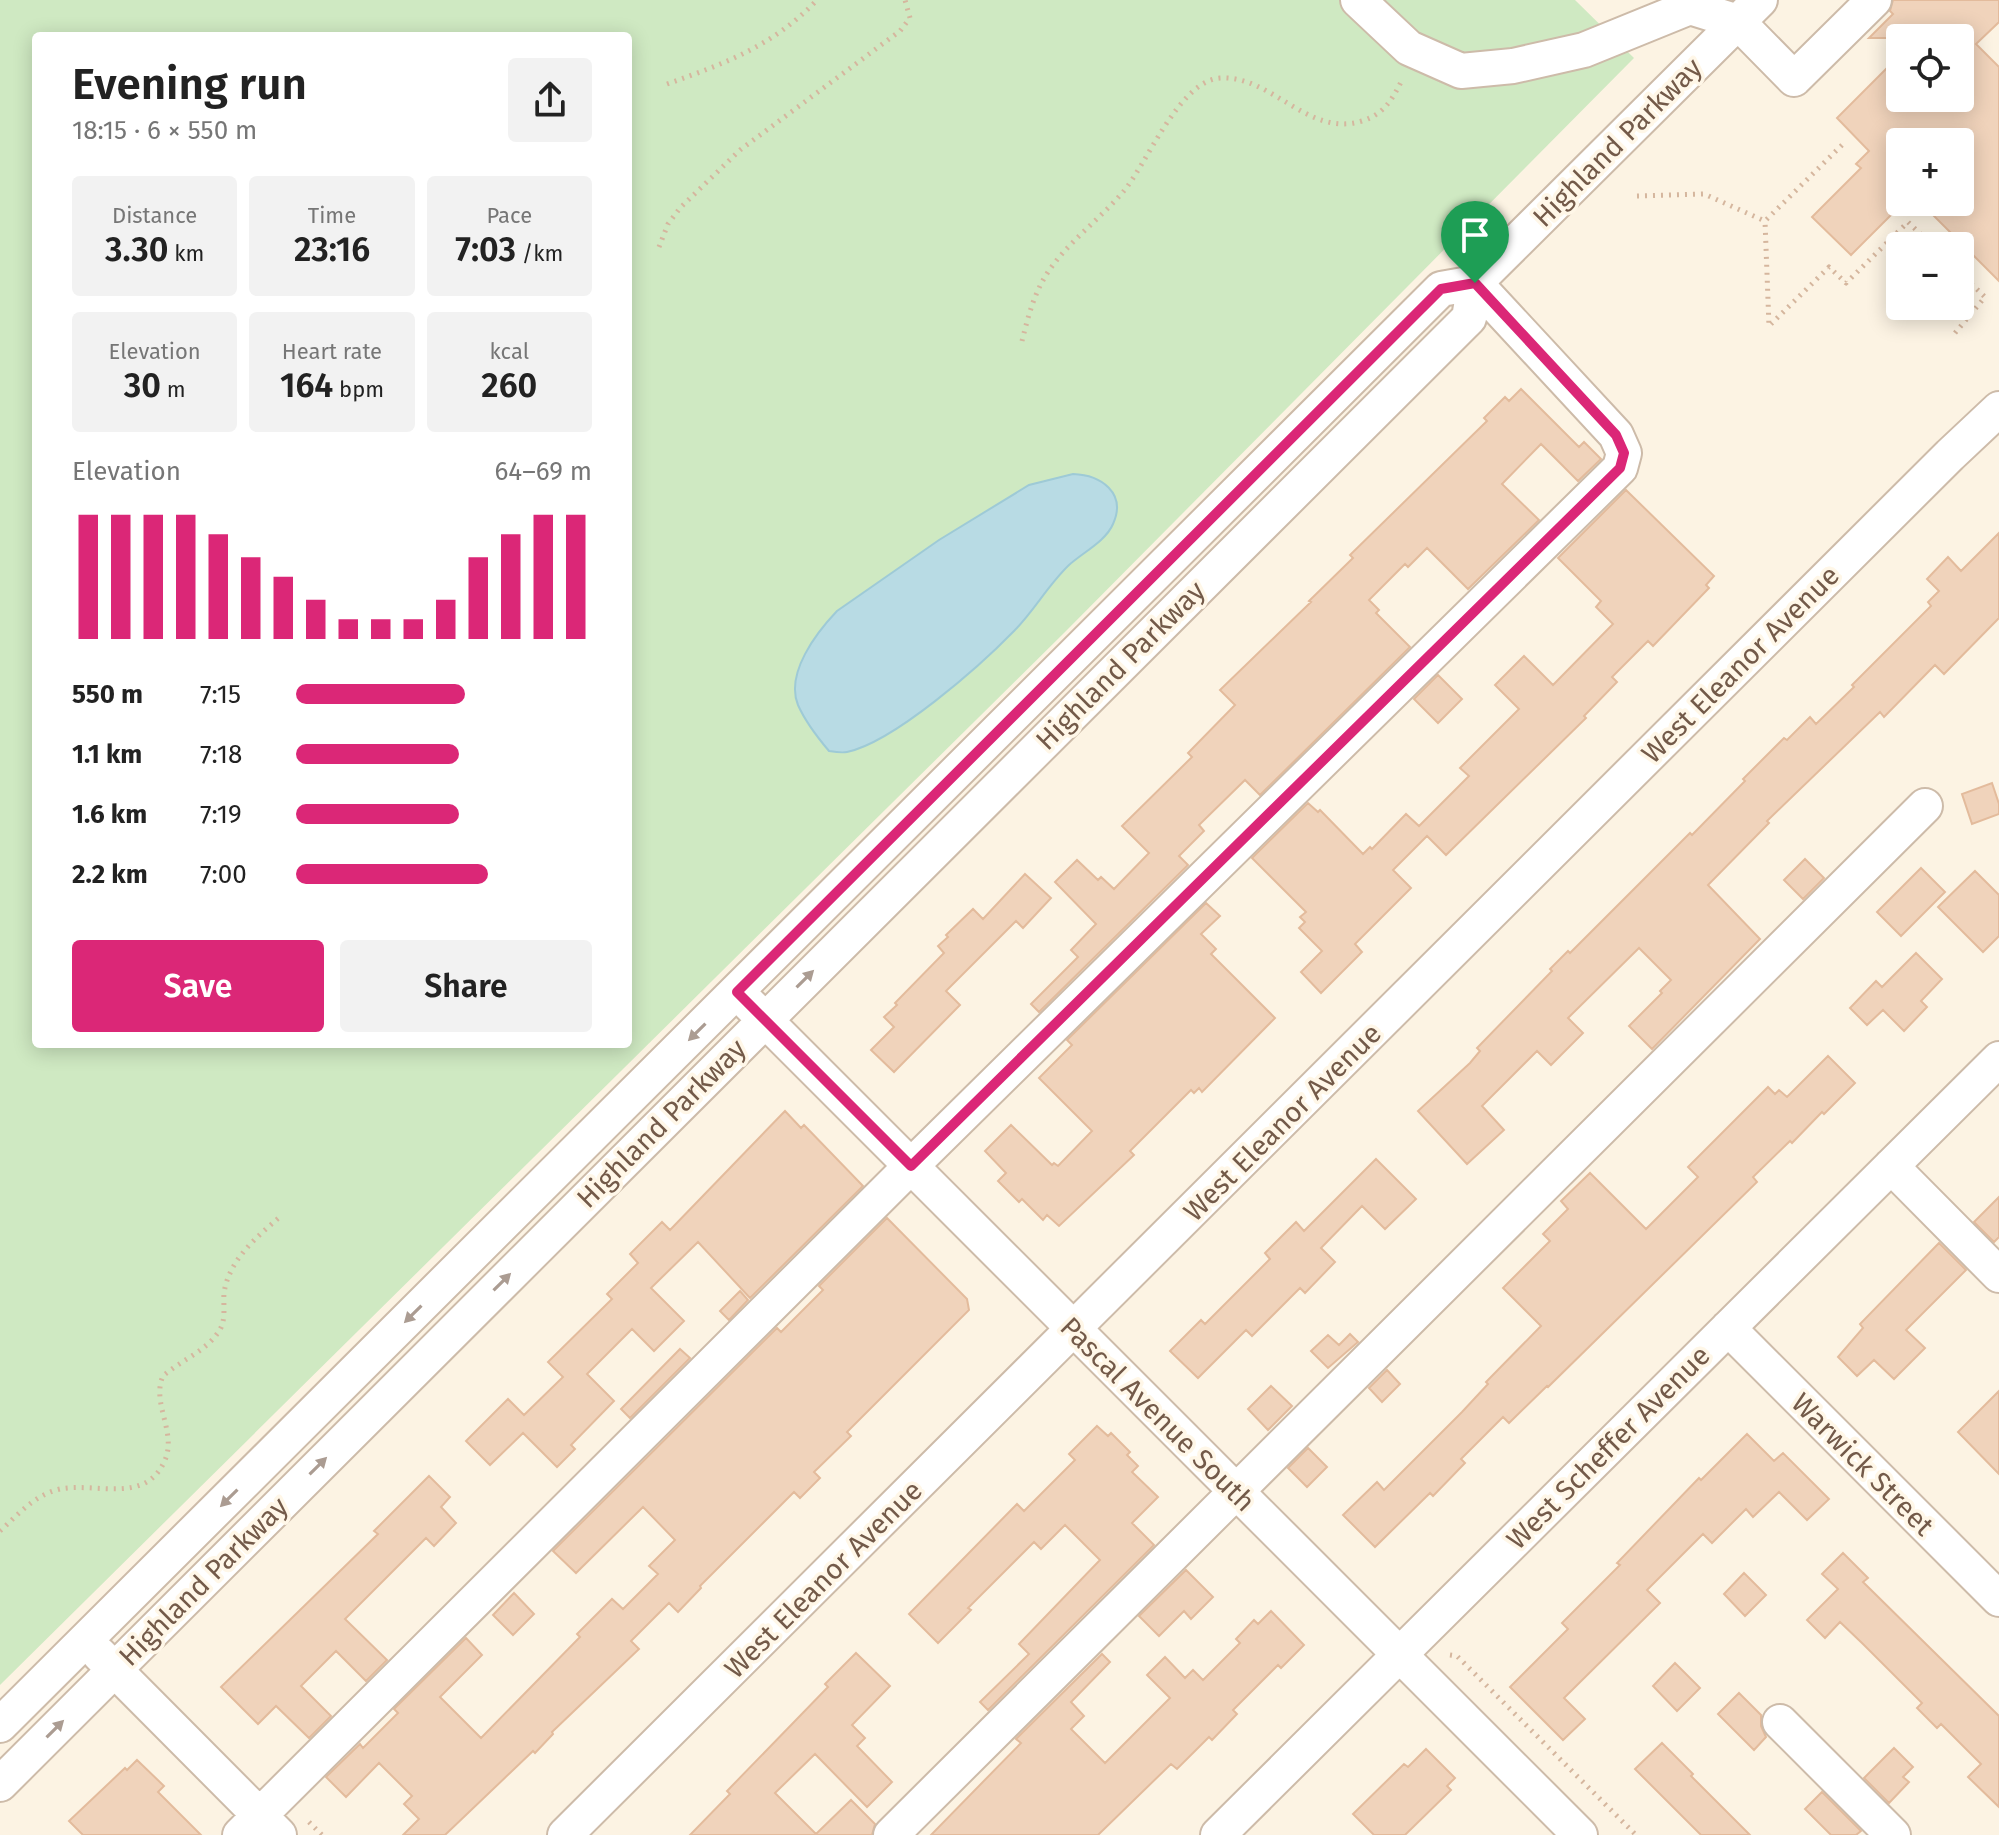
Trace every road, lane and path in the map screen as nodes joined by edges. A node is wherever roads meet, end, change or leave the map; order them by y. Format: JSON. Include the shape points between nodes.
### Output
{"nodes":[{"id":1,"x":817,"y":0,"type":"edge"},
{"id":2,"x":905,"y":0,"type":"edge"},
{"id":3,"x":1358,"y":0,"type":"edge"},
{"id":4,"x":1874,"y":0,"type":"edge"},
{"id":5,"x":1749,"y":11,"type":"edge"},
{"id":6,"x":1409,"y":48,"type":"junction"},
{"id":7,"x":667,"y":84,"type":"dead end"},
{"id":8,"x":1842,"y":145,"type":"dead end"},
{"id":9,"x":1637,"y":196,"type":"dead end"},
{"id":10,"x":1765,"y":221,"type":"junction"},
{"id":11,"x":1898,"y":232,"type":"edge"},
{"id":12,"x":1918,"y":232,"type":"edge"},
{"id":13,"x":1886,"y":244,"type":"edge"},
{"id":14,"x":659,"y":247,"type":"dead end"},
{"id":15,"x":1475,"y":283,"type":"junction"},
{"id":16,"x":1974,"y":286,"type":"edge"},
{"id":17,"x":1974,"y":310,"type":"edge"},
{"id":18,"x":1966,"y":320,"type":"edge"},
{"id":19,"x":1955,"y":333,"type":"dead end"},
{"id":20,"x":1022,"y":341,"type":"dead end"},
{"id":21,"x":1999,"y":409,"type":"edge"},
{"id":22,"x":1925,"y":806,"type":"dead end"},
{"id":23,"x":737,"y":992,"type":"junction"},
{"id":24,"x":765,"y":1019,"type":"junction"},
{"id":25,"x":1999,"y":1059,"type":"edge"},
{"id":26,"x":911,"y":1166,"type":"junction"},
{"id":27,"x":1891,"y":1166,"type":"junction"},
{"id":28,"x":282,"y":1215,"type":"dead end"},
{"id":29,"x":1999,"y":1275,"type":"edge"},
{"id":30,"x":1728,"y":1328,"type":"junction"},
{"id":31,"x":1074,"y":1329,"type":"junction"},
{"id":32,"x":1237,"y":1492,"type":"junction"},
{"id":33,"x":0,"y":1531,"type":"edge"},
{"id":34,"x":1999,"y":1599,"type":"edge"},
{"id":35,"x":85,"y":1641,"type":"junction"},
{"id":36,"x":1399,"y":1655,"type":"junction"},
{"id":37,"x":1450,"y":1655,"type":"dead end"},
{"id":38,"x":115,"y":1670,"type":"junction"},
{"id":39,"x":1780,"y":1722,"type":"dead end"},
{"id":40,"x":0,"y":1725,"type":"edge"},
{"id":41,"x":0,"y":1784,"type":"edge"},
{"id":42,"x":260,"y":1828,"type":"edge"},
{"id":43,"x":1561,"y":1829,"type":"edge"},
{"id":44,"x":565,"y":1835,"type":"edge"},
{"id":45,"x":891,"y":1835,"type":"edge"},
{"id":46,"x":1218,"y":1835,"type":"edge"},
{"id":47,"x":1636,"y":1835,"type":"edge"},
{"id":48,"x":1893,"y":1835,"type":"edge"}],
"edges":[{"from":1,"to":7,"type":"path","via":[[771,40]]},
{"from":2,"to":14,"type":"path","via":[[910,18],[900,31],[740,150],[680,208]]},
{"from":3,"to":6,"type":"street"},
{"from":4,"to":5,"type":"street","via":[[1794,79]]},
{"from":5,"to":6,"type":"street","via":[[1690,7],[1584,50],[1513,66],[1461,71]]},
{"from":5,"to":15,"type":"street","name":"Highland Parkway"},
{"from":6,"to":20,"type":"path","via":[[1390,105],[1373,118],[1348,126],[1323,123],[1237,80],[1218,78],[1201,84],[1167,121],[1126,190],[1048,273],[1032,302]]},
{"from":8,"to":10,"type":"path"},
{"from":9,"to":10,"type":"path","via":[[1704,194]]},
{"from":10,"to":13,"type":"path","via":[[1769,326],[1829,267],[1846,283]]},
{"from":11,"to":12,"type":"path","via":[[1908,222]]},
{"from":15,"to":23,"type":"street","name":"Highland Parkway","via":[[1441,289]]},
{"from":24,"to":15,"type":"street","name":"Highland Parkway","one_way":true,"via":[[1469,318]]},
{"from":15,"to":26,"type":"street","via":[[1616,435],[1624,453],[1620,468]]},
{"from":16,"to":17,"type":"path","via":[[1985,297]]},
{"from":18,"to":19,"type":"path"},
{"from":21,"to":31,"type":"street","name":"West Eleanor Avenue"},
{"from":22,"to":32,"type":"street"},
{"from":23,"to":24,"type":"street","name":"Pascal Avenue South"},
{"from":23,"to":35,"type":"street","name":"Highland Parkway","one_way":true},
{"from":24,"to":26,"type":"street","name":"Pascal Avenue South"},
{"from":38,"to":24,"type":"street","name":"Highland Parkway","one_way":true},
{"from":25,"to":27,"type":"street","name":"West Scheffer Avenue"},
{"from":26,"to":31,"type":"street","name":"Pascal Avenue South"},
{"from":26,"to":42,"type":"street"},
{"from":27,"to":29,"type":"street"},
{"from":27,"to":30,"type":"street","name":"West Scheffer Avenue"},
{"from":28,"to":33,"type":"path","via":[[235,1264],[224,1291],[219,1332],[163,1376],[159,1386],[169,1442],[157,1475],[124,1489],[52,1492],[26,1506]]},
{"from":30,"to":34,"type":"street","name":"Warwick Street"},
{"from":30,"to":36,"type":"street","name":"West Scheffer Avenue"},
{"from":31,"to":32,"type":"street","name":"Pascal Avenue South"},
{"from":31,"to":44,"type":"street","name":"West Eleanor Avenue"},
{"from":32,"to":36,"type":"street","name":"Pascal Avenue South"},
{"from":32,"to":45,"type":"street"},
{"from":35,"to":38,"type":"street"},
{"from":35,"to":40,"type":"street","name":"Highland Parkway"},
{"from":36,"to":43,"type":"street","name":"Pascal Avenue South"},
{"from":36,"to":46,"type":"street","name":"West Scheffer Avenue"},
{"from":37,"to":47,"type":"path","via":[[1457,1656]]},
{"from":41,"to":38,"type":"street","name":"Highland Parkway","one_way":true},
{"from":38,"to":42,"type":"street"},
{"from":39,"to":48,"type":"street"}]}
